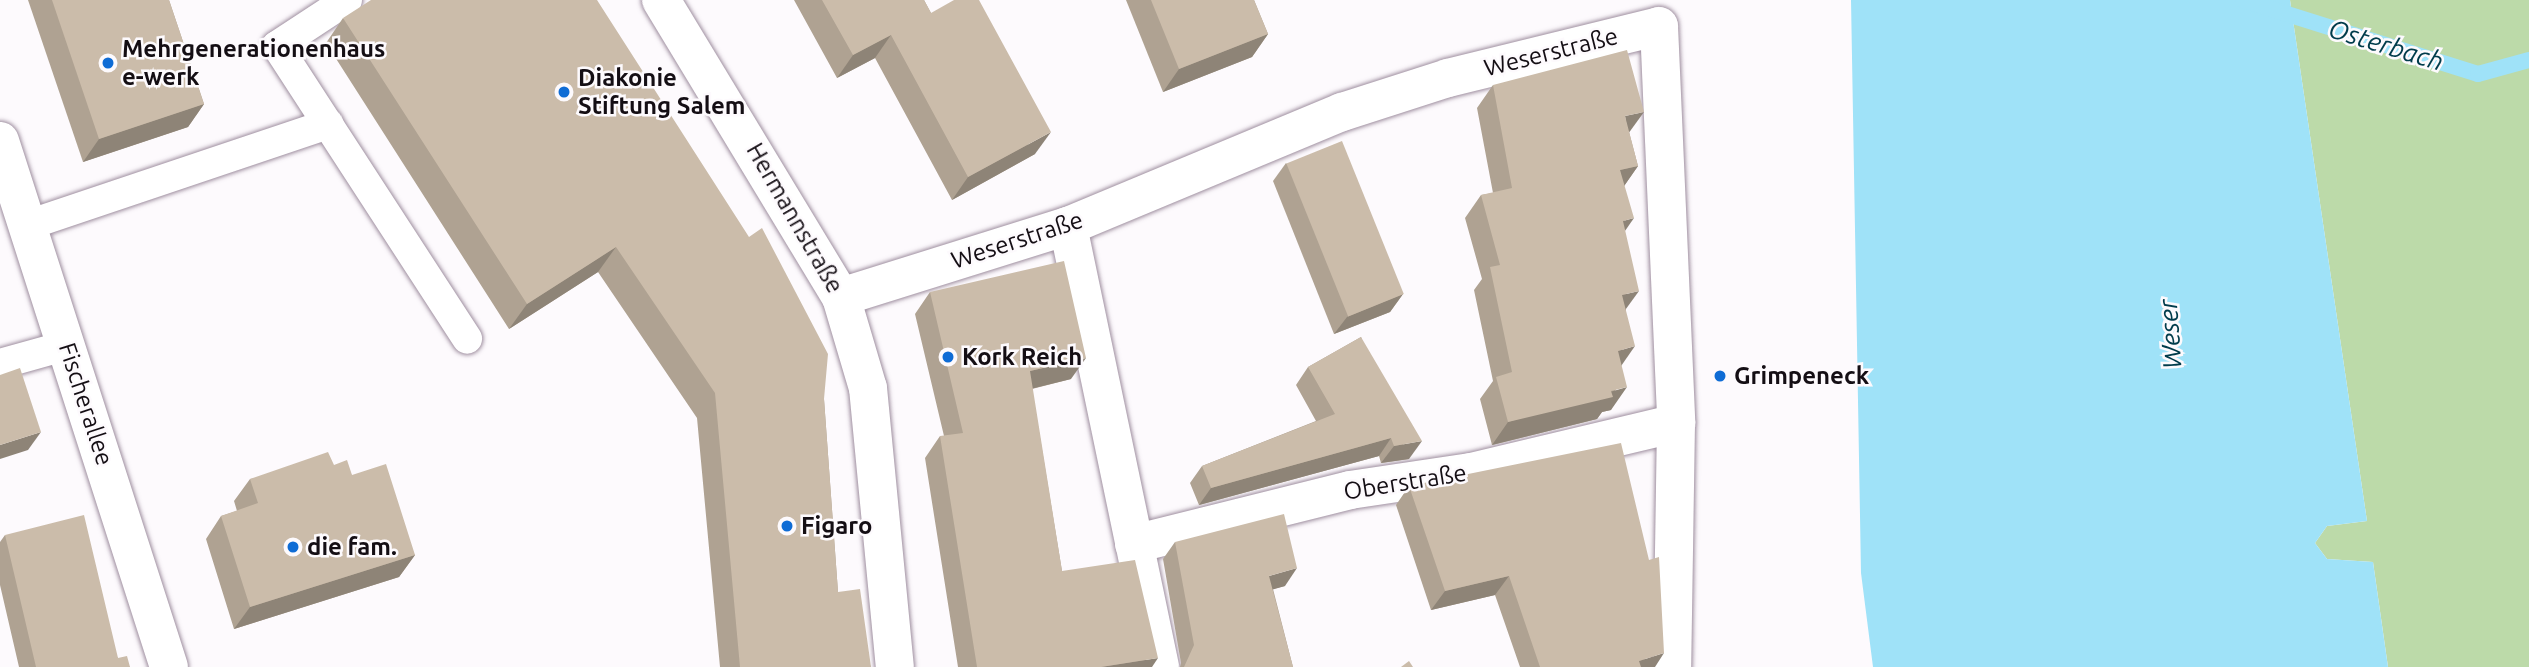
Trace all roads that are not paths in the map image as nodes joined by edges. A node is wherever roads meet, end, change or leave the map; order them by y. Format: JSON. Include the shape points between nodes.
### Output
{"nodes":[{"id":1,"x":346,"y":0,"type":"edge"},
{"id":2,"x":662,"y":0,"type":"edge"},
{"id":3,"x":328,"y":124,"type":"junction"},
{"id":4,"x":0,"y":141,"type":"edge"},
{"id":5,"x":28,"y":225,"type":"junction"},
{"id":6,"x":1068,"y":226,"type":"junction"},
{"id":7,"x":841,"y":297,"type":"junction"},
{"id":8,"x":467,"y":339,"type":"dead end"},
{"id":9,"x":68,"y":345,"type":"junction"},
{"id":10,"x":0,"y":364,"type":"edge"},
{"id":11,"x":1676,"y":424,"type":"junction"},
{"id":12,"x":1134,"y":544,"type":"junction"},
{"id":13,"x":169,"y":667,"type":"edge"},
{"id":14,"x":895,"y":667,"type":"edge"},
{"id":15,"x":1160,"y":667,"type":"edge"},
{"id":16,"x":1672,"y":667,"type":"edge"}],
"edges":[{"from":1,"to":3,"type":"lane","via":[[277,46]]},
{"from":2,"to":7,"type":"street","name":"Hermannstraße"},
{"from":3,"to":5,"type":"lane"},
{"from":3,"to":8,"type":"lane"},
{"from":4,"to":5,"type":"street","name":"Fischerallee"},
{"from":5,"to":9,"type":"street","name":"Fischerallee"},
{"from":6,"to":7,"type":"street","name":"Weserstraße"},
{"from":6,"to":11,"type":"street","name":"Weserstraße","via":[[1342,112],[1448,78],[1658,26]]},
{"from":6,"to":12,"type":"street"},
{"from":7,"to":14,"type":"street","name":"Hermannstraße","via":[[868,388]]},
{"from":9,"to":10,"type":"lane"},
{"from":9,"to":13,"type":"street","name":"Fischerallee"},
{"from":11,"to":12,"type":"street","name":"Oberstraße","via":[[1471,472],[1350,489]]},
{"from":11,"to":16,"type":"street","name":"Weserstraße"},
{"from":12,"to":15,"type":"street"}]}
